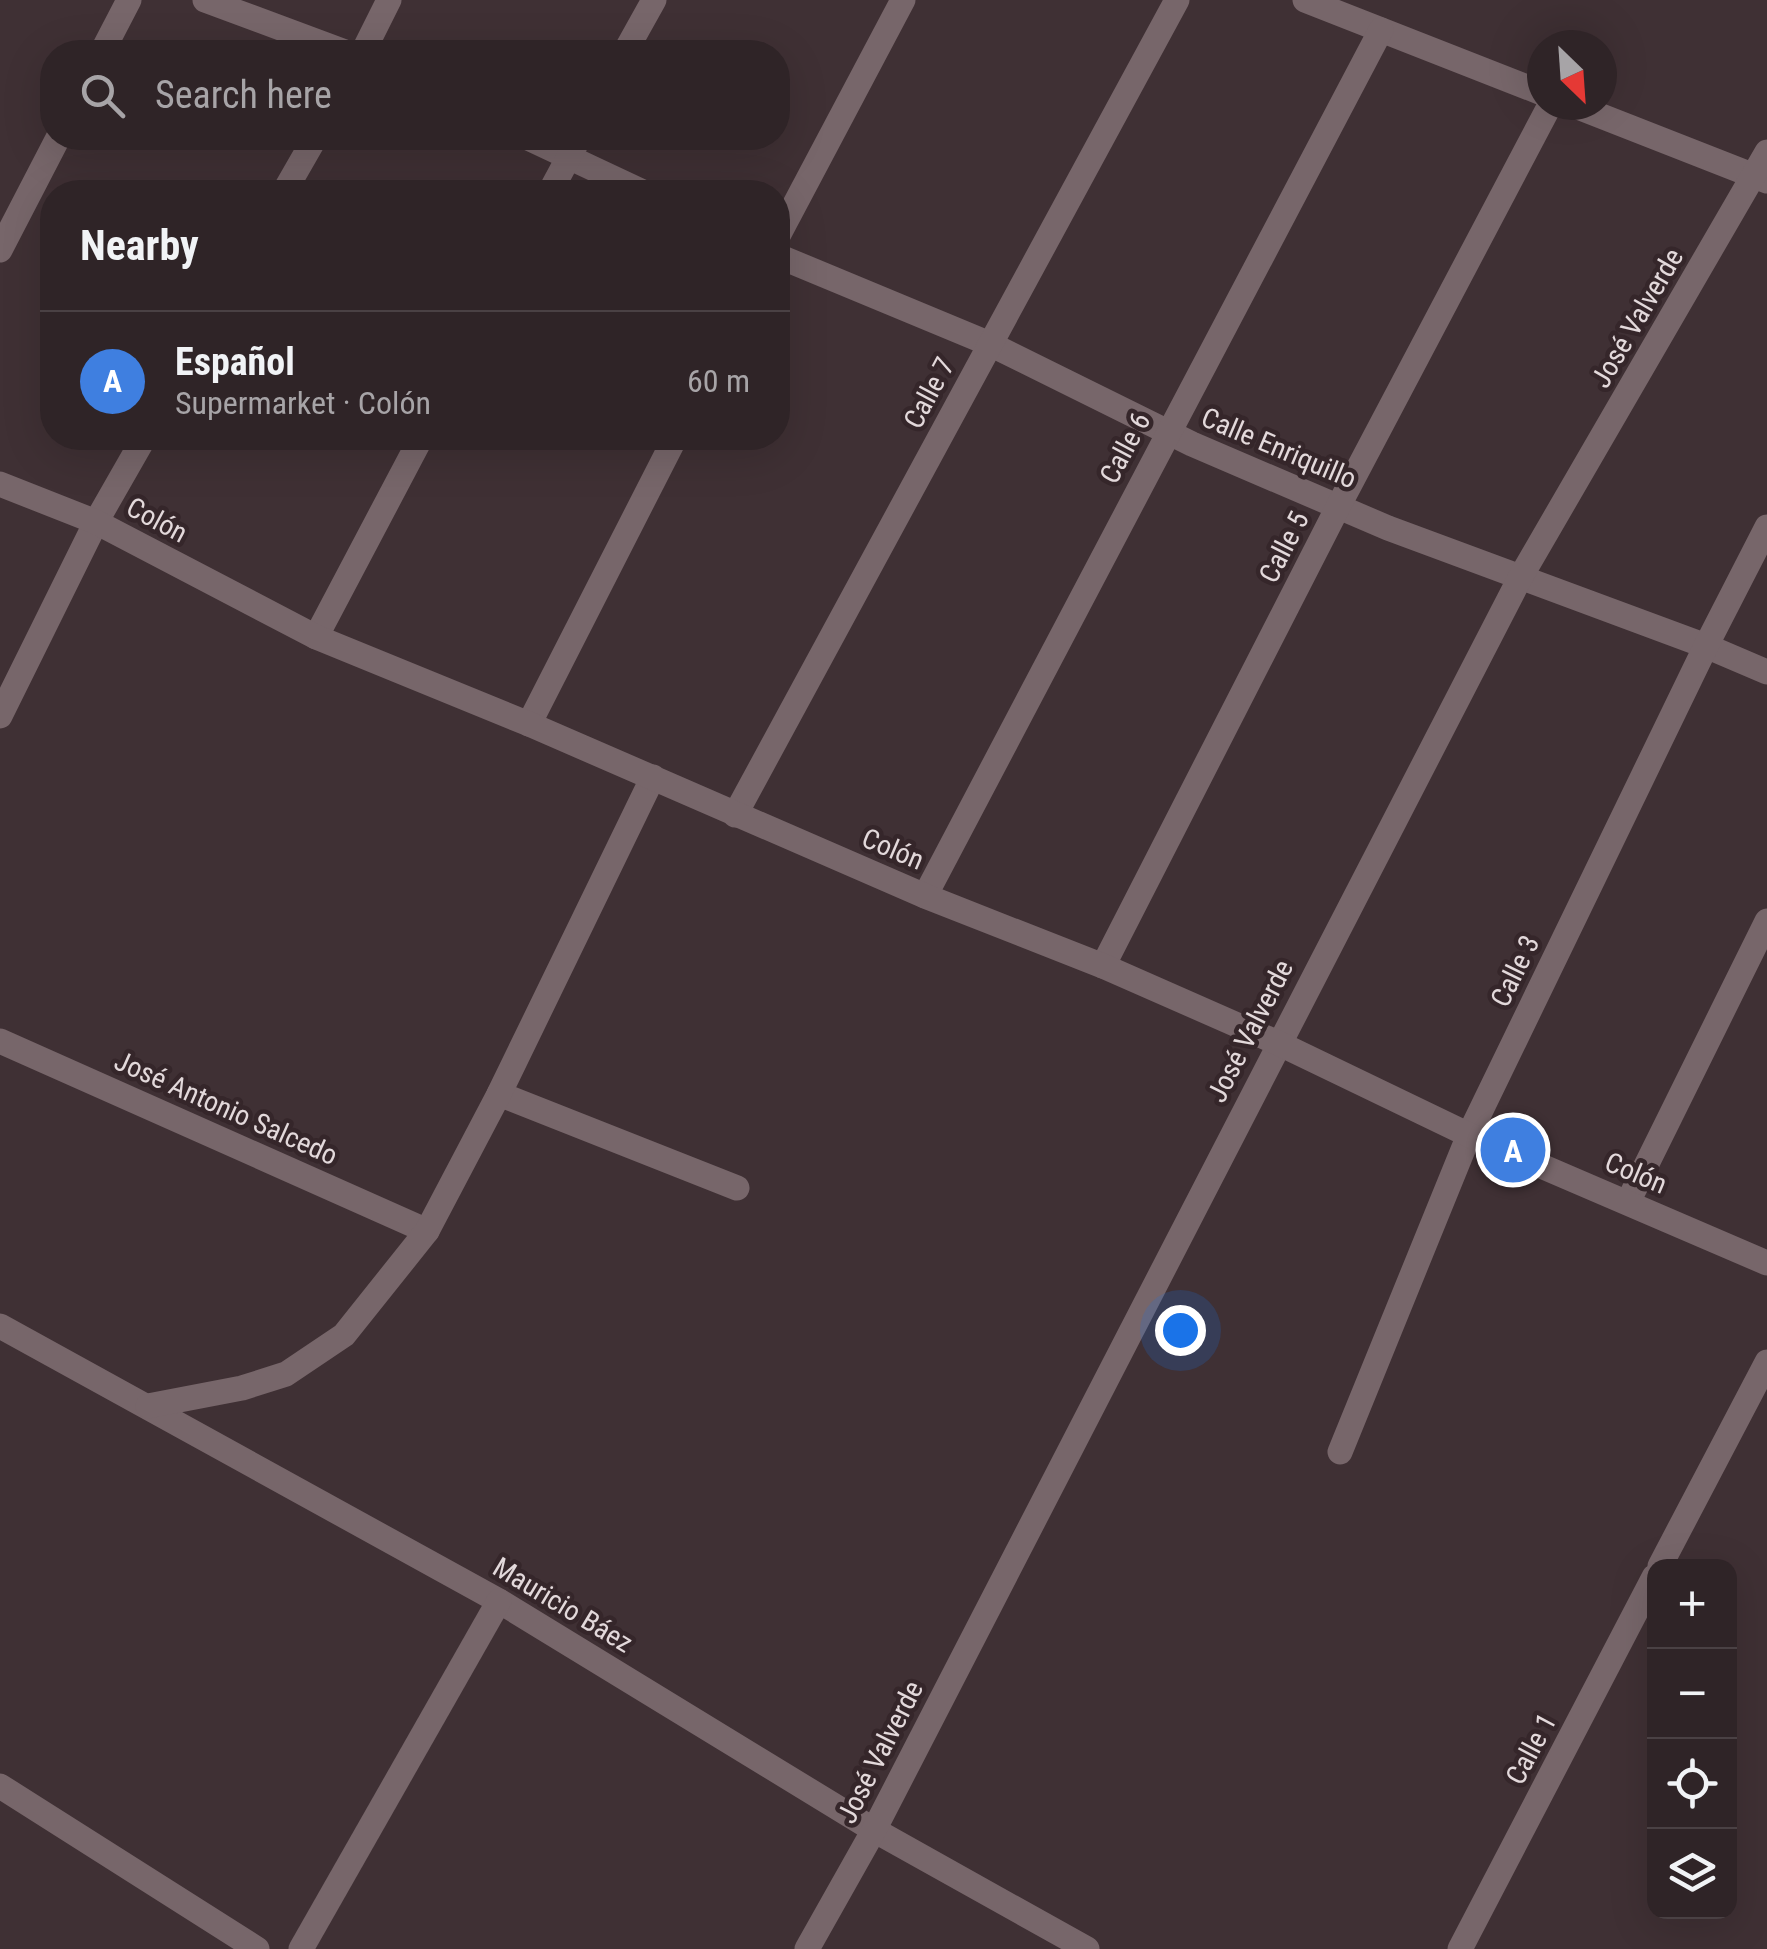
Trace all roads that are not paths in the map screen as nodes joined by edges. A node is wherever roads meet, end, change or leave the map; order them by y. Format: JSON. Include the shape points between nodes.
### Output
{"nodes":[{"id":1,"x":129,"y":0,"type":"edge"},
{"id":2,"x":205,"y":0,"type":"edge"},
{"id":3,"x":389,"y":0,"type":"edge"},
{"id":4,"x":654,"y":0,"type":"edge"},
{"id":5,"x":903,"y":0,"type":"edge"},
{"id":6,"x":1176,"y":0,"type":"edge"},
{"id":7,"x":1304,"y":0,"type":"edge"},
{"id":8,"x":1382,"y":30,"type":"junction"},
{"id":9,"x":108,"y":40,"type":"edge"},
{"id":10,"x":313,"y":40,"type":"edge"},
{"id":11,"x":369,"y":40,"type":"edge"},
{"id":12,"x":632,"y":40,"type":"edge"},
{"id":13,"x":1527,"y":87,"type":"edge"},
{"id":14,"x":1542,"y":120,"type":"edge"},
{"id":15,"x":1612,"y":120,"type":"edge"},
{"id":16,"x":52,"y":150,"type":"edge"},
{"id":17,"x":308,"y":150,"type":"edge"},
{"id":18,"x":572,"y":150,"type":"edge"},
{"id":19,"x":579,"y":150,"type":"edge"},
{"id":20,"x":1767,"y":152,"type":"edge"},
{"id":21,"x":1761,"y":178,"type":"edge"},
{"id":22,"x":291,"y":180,"type":"edge"},
{"id":23,"x":556,"y":180,"type":"edge"},
{"id":24,"x":625,"y":180,"type":"edge"},
{"id":25,"x":790,"y":213,"type":"edge"},
{"id":26,"x":0,"y":250,"type":"edge"},
{"id":27,"x":790,"y":261,"type":"edge"},
{"id":28,"x":990,"y":344,"type":"junction"},
{"id":29,"x":1168,"y":432,"type":"junction"},
{"id":30,"x":137,"y":450,"type":"edge"},
{"id":31,"x":414,"y":450,"type":"edge"},
{"id":32,"x":669,"y":450,"type":"edge"},
{"id":33,"x":0,"y":484,"type":"edge"},
{"id":34,"x":1338,"y":506,"type":"junction"},
{"id":35,"x":96,"y":522,"type":"junction"},
{"id":36,"x":1767,"y":527,"type":"edge"},
{"id":37,"x":1520,"y":578,"type":"junction"},
{"id":38,"x":316,"y":637,"type":"junction"},
{"id":39,"x":1706,"y":646,"type":"junction"},
{"id":40,"x":1767,"y":672,"type":"edge"},
{"id":41,"x":0,"y":716,"type":"edge"},
{"id":42,"x":529,"y":724,"type":"junction"},
{"id":43,"x":653,"y":777,"type":"junction"},
{"id":44,"x":735,"y":815,"type":"junction"},
{"id":45,"x":925,"y":896,"type":"junction"},
{"id":46,"x":1767,"y":921,"type":"edge"},
{"id":47,"x":1104,"y":966,"type":"junction"},
{"id":48,"x":0,"y":1041,"type":"edge"},
{"id":49,"x":1278,"y":1043,"type":"junction"},
{"id":50,"x":499,"y":1094,"type":"junction"},
{"id":51,"x":1469,"y":1135,"type":"junction"},
{"id":52,"x":737,"y":1188,"type":"dead end"},
{"id":53,"x":1628,"y":1202,"type":"junction"},
{"id":54,"x":427,"y":1231,"type":"junction"},
{"id":55,"x":1767,"y":1263,"type":"edge"},
{"id":56,"x":1,"y":1327,"type":"edge"},
{"id":57,"x":1767,"y":1362,"type":"edge"},
{"id":58,"x":148,"y":1406,"type":"junction"},
{"id":59,"x":1340,"y":1452,"type":"dead end"},
{"id":60,"x":1664,"y":1559,"type":"edge"},
{"id":61,"x":1647,"y":1590,"type":"edge"},
{"id":62,"x":499,"y":1601,"type":"junction"},
{"id":63,"x":0,"y":1786,"type":"edge"},
{"id":64,"x":874,"y":1830,"type":"junction"},
{"id":65,"x":257,"y":1949,"type":"edge"},
{"id":66,"x":302,"y":1949,"type":"edge"},
{"id":67,"x":807,"y":1949,"type":"edge"},
{"id":68,"x":1088,"y":1949,"type":"edge"},
{"id":69,"x":1460,"y":1949,"type":"edge"}],
"edges":[{"from":1,"to":9,"type":"street"},
{"from":2,"to":10,"type":"street"},
{"from":3,"to":11,"type":"street"},
{"from":4,"to":12,"type":"street"},
{"from":5,"to":25,"type":"street"},
{"from":6,"to":28,"type":"street","name":"Calle 7"},
{"from":7,"to":8,"type":"street"},
{"from":8,"to":13,"type":"street"},
{"from":8,"to":29,"type":"street","name":"Calle 6"},
{"from":14,"to":34,"type":"street","name":"Calle 5"},
{"from":15,"to":21,"type":"street"},
{"from":16,"to":26,"type":"street"},
{"from":17,"to":22,"type":"street"},
{"from":18,"to":23,"type":"street"},
{"from":19,"to":24,"type":"street"},
{"from":20,"to":21,"type":"street","name":"José Valverde"},
{"from":21,"to":37,"type":"street","name":"José Valverde"},
{"from":27,"to":28,"type":"street","name":"Calle Enriquillo"},
{"from":28,"to":29,"type":"street","name":"Calle Enriquillo"},
{"from":28,"to":44,"type":"street","name":"Calle 7"},
{"from":29,"to":34,"type":"street","name":"Calle Enriquillo"},
{"from":29,"to":45,"type":"street","name":"Calle 6"},
{"from":30,"to":35,"type":"street"},
{"from":31,"to":38,"type":"street"},
{"from":32,"to":42,"type":"street"},
{"from":33,"to":35,"type":"street","name":"Colón"},
{"from":34,"to":37,"type":"street","name":"Calle Enriquillo"},
{"from":34,"to":47,"type":"street","name":"Calle 5"},
{"from":35,"to":38,"type":"street","name":"Colón"},
{"from":35,"to":41,"type":"street"},
{"from":36,"to":39,"type":"street","name":"Calle 3"},
{"from":37,"to":39,"type":"street","name":"Calle Enriquillo"},
{"from":37,"to":49,"type":"street","name":"José Valverde"},
{"from":38,"to":42,"type":"street","name":"Colón"},
{"from":39,"to":40,"type":"street","name":"Calle Enriquillo"},
{"from":39,"to":51,"type":"street","name":"Calle 3"},
{"from":42,"to":43,"type":"street","name":"Colón"},
{"from":43,"to":44,"type":"street","name":"Colón"},
{"from":43,"to":50,"type":"street"},
{"from":44,"to":45,"type":"street","name":"Colón"},
{"from":45,"to":47,"type":"street","name":"Colón"},
{"from":46,"to":53,"type":"street"},
{"from":47,"to":49,"type":"street","name":"Colón"},
{"from":48,"to":54,"type":"street","name":"José Antonio Salcedo"},
{"from":49,"to":51,"type":"street","name":"Colón"},
{"from":49,"to":64,"type":"street","name":"José Valverde"},
{"from":50,"to":52,"type":"street"},
{"from":50,"to":54,"type":"street"},
{"from":51,"to":53,"type":"street","name":"Colón"},
{"from":51,"to":59,"type":"street","name":"Calle 3"},
{"from":53,"to":55,"type":"street","name":"Colón"},
{"from":54,"to":58,"type":"street","via":[[344,1336],[286,1374]]},
{"from":56,"to":58,"type":"street","name":"Mauricio Báez"},
{"from":57,"to":60,"type":"street"},
{"from":58,"to":62,"type":"street","name":"Mauricio Báez"},
{"from":61,"to":69,"type":"street","name":"Calle 1"},
{"from":62,"to":64,"type":"street","name":"Mauricio Báez"},
{"from":62,"to":66,"type":"street"},
{"from":63,"to":65,"type":"street"},
{"from":64,"to":67,"type":"street","name":"José Valverde"},
{"from":64,"to":68,"type":"street","name":"Mauricio Báez"}]}
